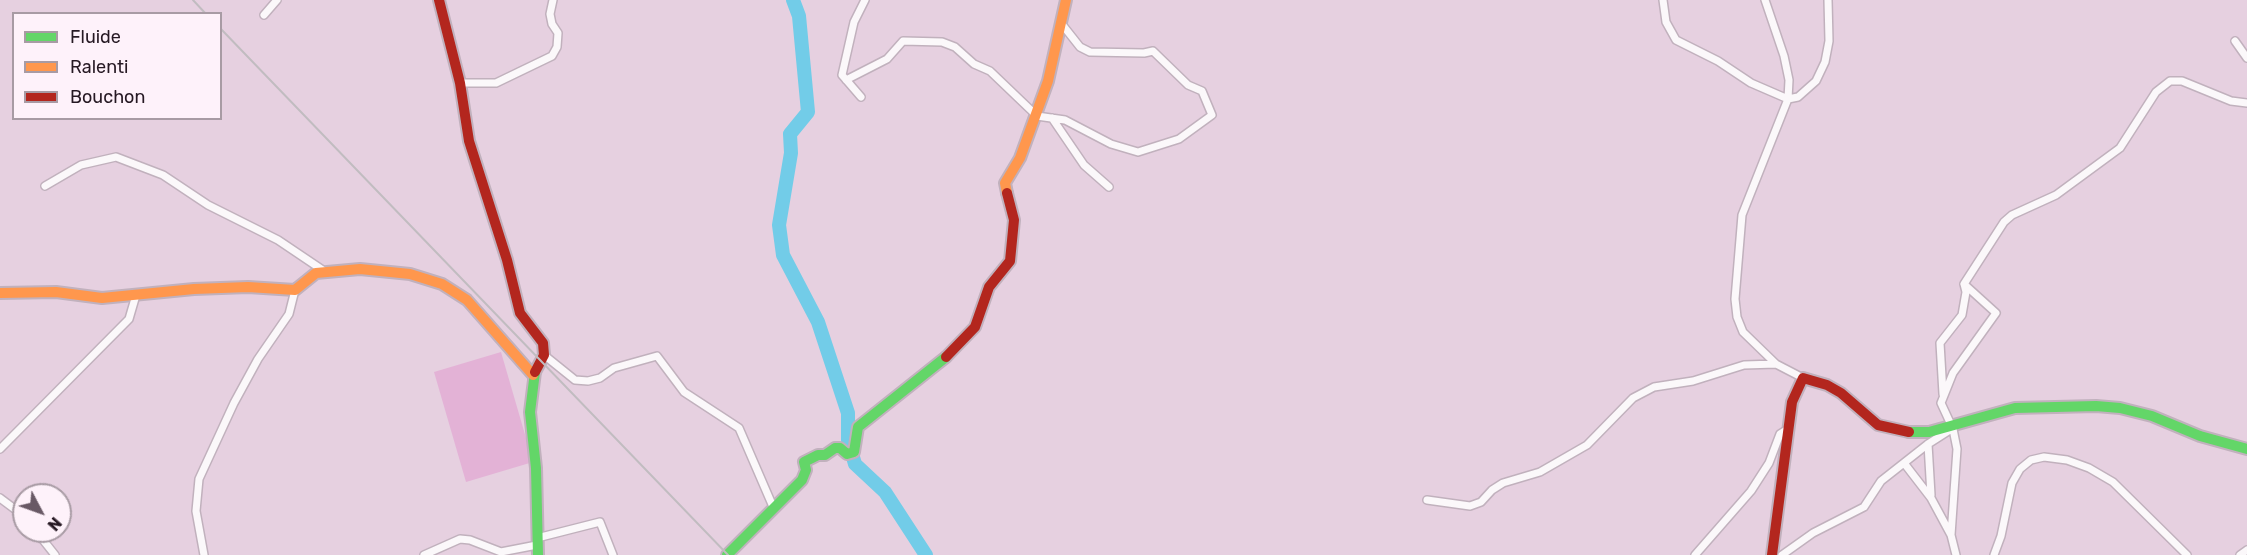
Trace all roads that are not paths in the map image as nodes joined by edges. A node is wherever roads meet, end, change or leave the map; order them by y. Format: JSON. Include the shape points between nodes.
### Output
{"nodes":[{"id":1,"x":277,"y":0,"type":"edge"},
{"id":2,"x":439,"y":0,"type":"edge"},
{"id":3,"x":553,"y":0,"type":"edge"},
{"id":4,"x":865,"y":0,"type":"edge"},
{"id":5,"x":1066,"y":0,"type":"edge"},
{"id":6,"x":1664,"y":0,"type":"edge"},
{"id":7,"x":1765,"y":0,"type":"edge"},
{"id":8,"x":1828,"y":0,"type":"edge"},
{"id":9,"x":264,"y":15,"type":"dead end"},
{"id":10,"x":1061,"y":23,"type":"junction"},
{"id":11,"x":2235,"y":41,"type":"dead end"},
{"id":12,"x":2247,"y":57,"type":"edge"},
{"id":13,"x":846,"y":80,"type":"junction"},
{"id":14,"x":460,"y":83,"type":"junction"},
{"id":15,"x":861,"y":97,"type":"dead end"},
{"id":16,"x":1788,"y":99,"type":"junction"},
{"id":17,"x":2247,"y":103,"type":"edge"},
{"id":18,"x":1037,"y":116,"type":"junction"},
{"id":19,"x":1052,"y":118,"type":"junction"},
{"id":20,"x":45,"y":186,"type":"dead end"},
{"id":21,"x":1109,"y":187,"type":"dead end"},
{"id":22,"x":325,"y":272,"type":"junction"},
{"id":23,"x":1964,"y":284,"type":"junction"},
{"id":24,"x":295,"y":290,"type":"junction"},
{"id":25,"x":0,"y":292,"type":"edge"},
{"id":26,"x":136,"y":295,"type":"junction"},
{"id":27,"x":544,"y":355,"type":"junction"},
{"id":28,"x":1776,"y":364,"type":"junction"},
{"id":29,"x":533,"y":375,"type":"junction"},
{"id":30,"x":1803,"y":378,"type":"junction"},
{"id":31,"x":1943,"y":394,"type":"junction"},
{"id":32,"x":1951,"y":426,"type":"junction"},
{"id":33,"x":1788,"y":429,"type":"junction"},
{"id":34,"x":1928,"y":444,"type":"junction"},
{"id":35,"x":0,"y":448,"type":"edge"},
{"id":36,"x":2247,"y":449,"type":"edge"},
{"id":37,"x":1904,"y":463,"type":"junction"},
{"id":38,"x":1931,"y":498,"type":"junction"},
{"id":39,"x":1427,"y":500,"type":"dead end"},
{"id":40,"x":774,"y":509,"type":"junction"},
{"id":41,"x":1951,"y":535,"type":"junction"},
{"id":42,"x":46,"y":543,"type":"edge"},
{"id":43,"x":537,"y":546,"type":"edge"},
{"id":44,"x":2247,"y":550,"type":"edge"},
{"id":45,"x":55,"y":555,"type":"edge"},
{"id":46,"x":204,"y":555,"type":"edge"},
{"id":47,"x":424,"y":555,"type":"edge"},
{"id":48,"x":614,"y":555,"type":"edge"},
{"id":49,"x":727,"y":555,"type":"edge"},
{"id":50,"x":1695,"y":555,"type":"edge"},
{"id":51,"x":1772,"y":555,"type":"edge"},
{"id":52,"x":1782,"y":555,"type":"edge"},
{"id":53,"x":1956,"y":555,"type":"edge"},
{"id":54,"x":1994,"y":555,"type":"edge"},
{"id":55,"x":2187,"y":555,"type":"edge"},
{"id":56,"x":2240,"y":555,"type":"edge"}],
"edges":[{"from":1,"to":9,"type":"street"},
{"from":2,"to":14,"type":"street"},
{"from":3,"to":14,"type":"street","via":[[550,14],[558,33],[552,56],[496,83]]},
{"from":4,"to":13,"type":"street","via":[[854,22],[842,75]]},
{"from":5,"to":10,"type":"street"},
{"from":6,"to":16,"type":"street","via":[[1666,22],[1676,40],[1718,61],[1751,84]]},
{"from":7,"to":16,"type":"street","via":[[1784,56]]},
{"from":8,"to":16,"type":"street","via":[[1825,62],[1816,81],[1798,97]]},
{"from":10,"to":18,"type":"street"},
{"from":10,"to":19,"type":"street","via":[[1080,47],[1090,52],[1154,51],[1188,85],[1202,92],[1212,115],[1179,140],[1138,152]]},
{"from":11,"to":12,"type":"street"},
{"from":13,"to":15,"type":"street"},
{"from":13,"to":18,"type":"street","via":[[887,59],[903,41],[942,42],[990,71]]},
{"from":14,"to":27,"type":"street","via":[[469,141],[520,313],[543,343]]},
{"from":16,"to":28,"type":"street","via":[[1742,215],[1735,299],[1743,332]]},
{"from":17,"to":23,"type":"street","via":[[2231,101],[2182,81],[2170,81],[2156,92],[2120,148],[2056,195],[2004,222]]},
{"from":18,"to":19,"type":"street"},
{"from":18,"to":40,"type":"street","via":[[1005,183],[1014,220],[1010,261],[989,287],[975,327],[958,347],[858,427],[851,453],[835,448],[804,462],[802,480]]},
{"from":19,"to":21,"type":"street","via":[[1084,165]]},
{"from":20,"to":22,"type":"street","via":[[81,165],[116,157],[163,175],[208,205],[278,240]]},
{"from":22,"to":24,"type":"street","via":[[316,273]]},
{"from":22,"to":29,"type":"street","via":[[360,269],[410,274],[442,284],[467,300]]},
{"from":23,"to":31,"type":"street","via":[[1962,315],[1940,343]]},
{"from":23,"to":31,"type":"street","via":[[1994,309],[1995,317],[1959,364]]},
{"from":24,"to":26,"type":"street","via":[[248,287]]},
{"from":24,"to":46,"type":"street","via":[[289,314],[258,359],[199,479],[196,511]]},
{"from":25,"to":26,"type":"street","via":[[56,292],[102,298]]},
{"from":26,"to":35,"type":"street","via":[[129,319]]},
{"from":27,"to":29,"type":"street"},
{"from":27,"to":40,"type":"street","via":[[575,380],[588,381],[614,368],[657,356],[684,392],[739,428]]},
{"from":28,"to":30,"type":"street"},
{"from":28,"to":39,"type":"street","via":[[1743,365],[1693,381],[1654,387],[1633,398],[1587,445],[1540,472],[1498,486],[1481,502],[1470,506]]},
{"from":29,"to":43,"type":"street","via":[[530,412],[536,468]]},
{"from":30,"to":32,"type":"street","via":[[1841,393],[1865,416],[1891,430],[1929,432]]},
{"from":30,"to":33,"type":"street","via":[[1792,402]]},
{"from":31,"to":32,"type":"street","via":[[1941,403]]},
{"from":32,"to":34,"type":"street"},
{"from":32,"to":36,"type":"street","via":[[2015,408],[2120,408]]},
{"from":32,"to":41,"type":"street","via":[[1957,464]]},
{"from":33,"to":50,"type":"street","via":[[1780,434],[1769,463],[1751,491]]},
{"from":33,"to":51,"type":"street"},
{"from":34,"to":37,"type":"street"},
{"from":34,"to":38,"type":"street"},
{"from":37,"to":38,"type":"street"},
{"from":37,"to":52,"type":"street","via":[[1881,480],[1864,507],[1813,533]]},
{"from":38,"to":41,"type":"street"},
{"from":40,"to":49,"type":"street"},
{"from":41,"to":53,"type":"street"},
{"from":42,"to":45,"type":"street"},
{"from":43,"to":47,"type":"street","via":[[501,552],[460,539]]},
{"from":43,"to":48,"type":"street","via":[[600,522]]},
{"from":44,"to":56,"type":"street"},
{"from":54,"to":55,"type":"street","via":[[2012,483],[2031,460],[2044,457],[2067,460],[2113,482]]}]}
